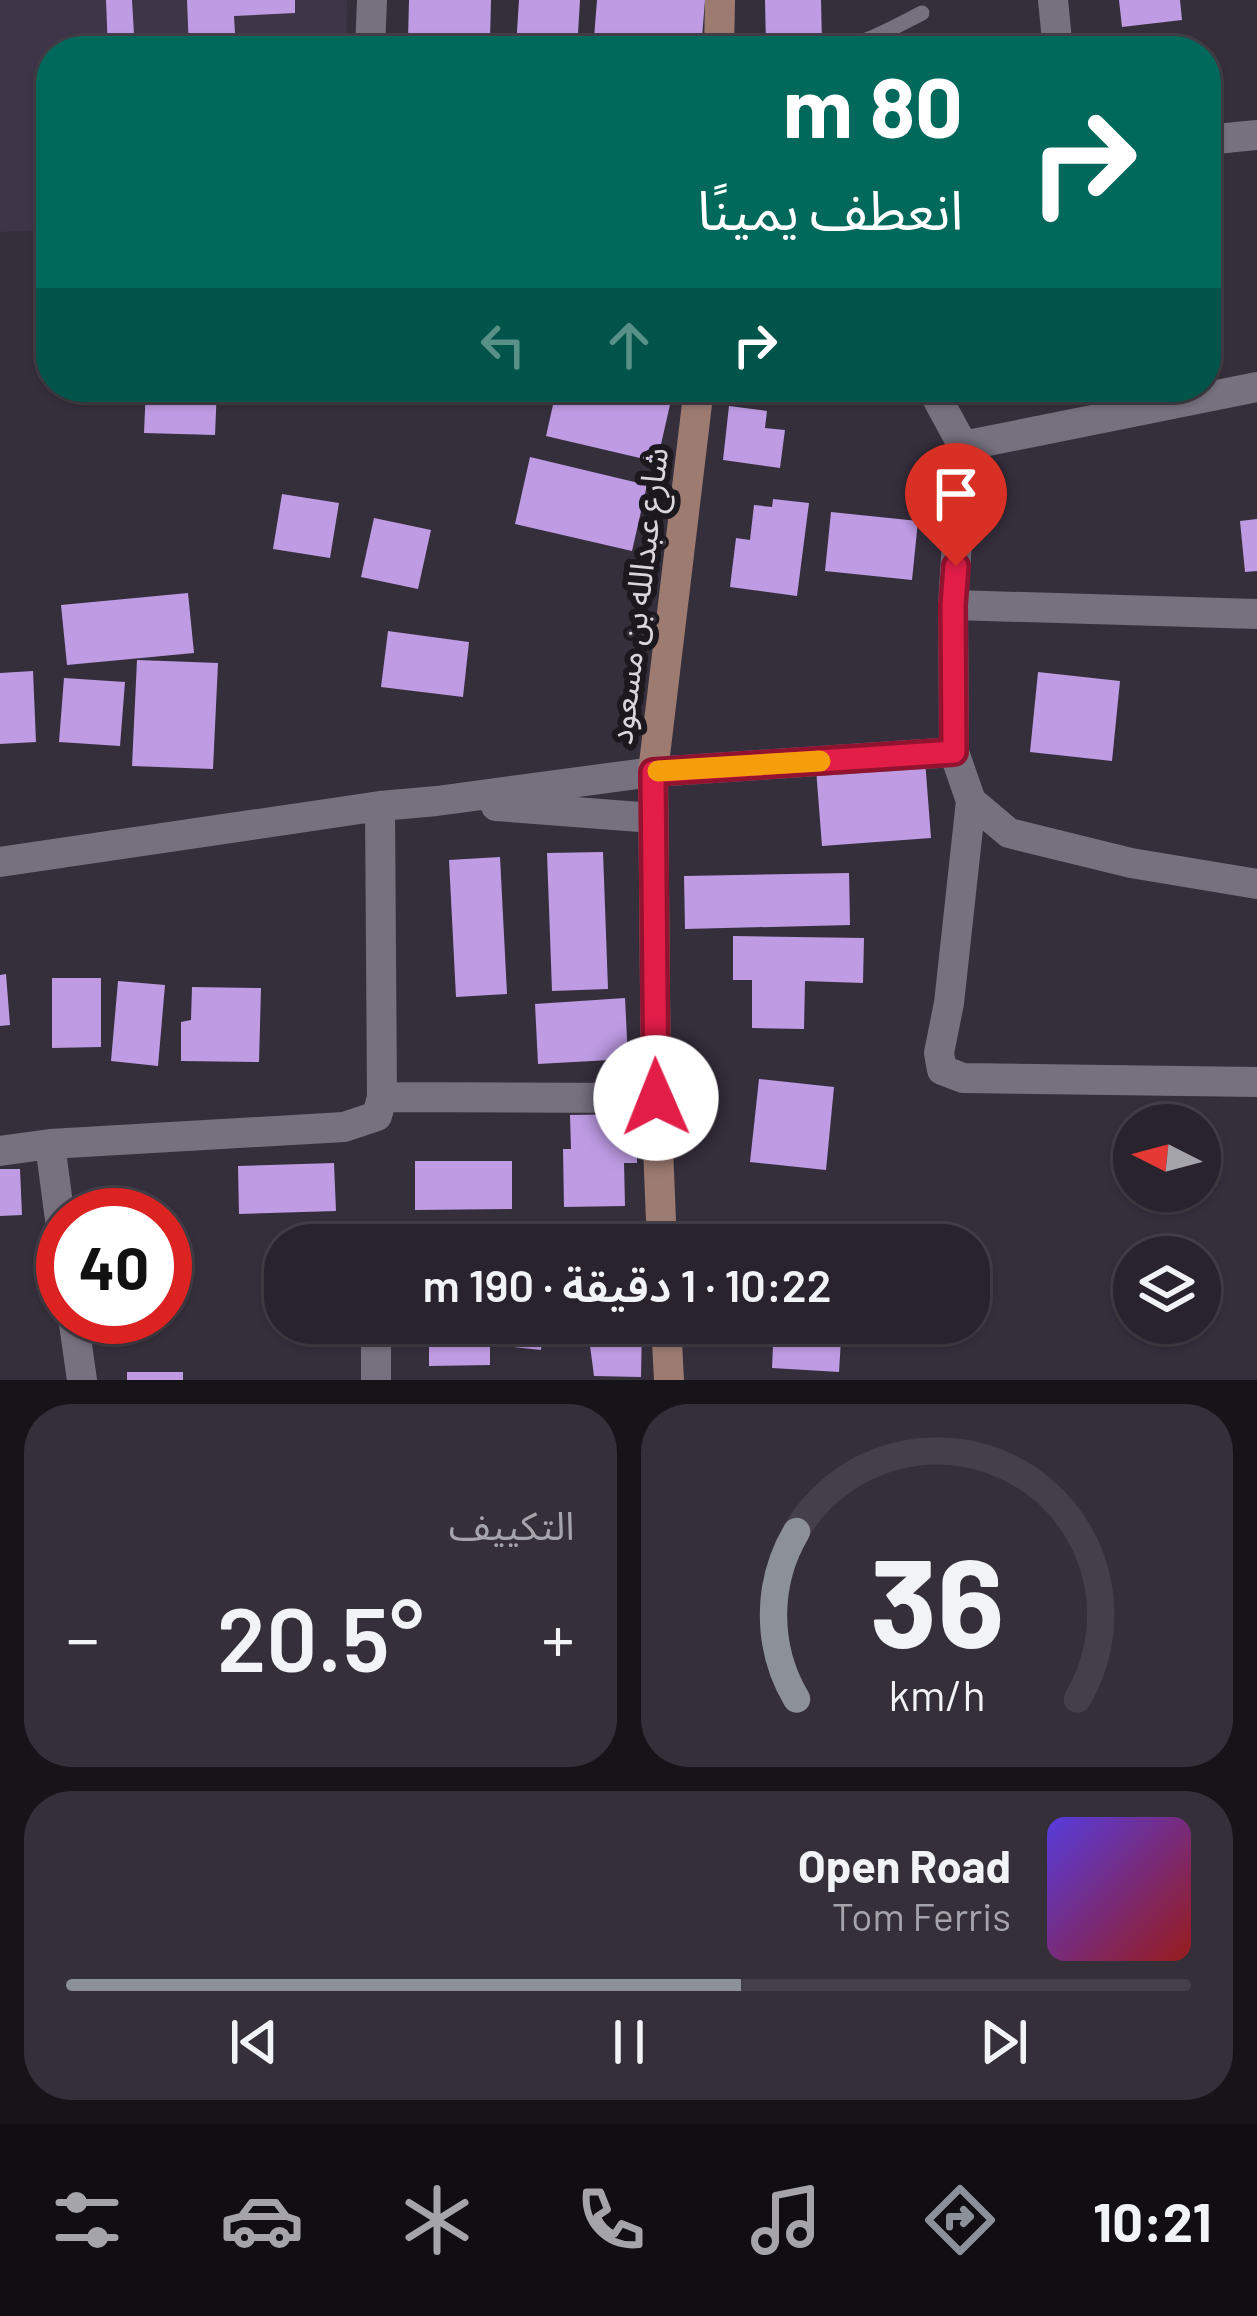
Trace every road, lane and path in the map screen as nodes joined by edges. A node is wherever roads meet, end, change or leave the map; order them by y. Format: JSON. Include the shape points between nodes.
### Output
{"nodes":[{"id":1,"x":372,"y":0,"type":"edge"},
{"id":2,"x":720,"y":0,"type":"edge"},
{"id":3,"x":1053,"y":0,"type":"edge"},
{"id":4,"x":922,"y":13,"type":"dead end"},
{"id":5,"x":371,"y":36,"type":"edge"},
{"id":6,"x":719,"y":36,"type":"edge"},
{"id":7,"x":875,"y":36,"type":"edge"},
{"id":8,"x":1057,"y":36,"type":"edge"},
{"id":9,"x":1257,"y":134,"type":"edge"},
{"id":10,"x":1221,"y":138,"type":"edge"},
{"id":11,"x":1257,"y":387,"type":"edge"},
{"id":12,"x":1221,"y":394,"type":"edge"},
{"id":13,"x":697,"y":402,"type":"edge"},
{"id":14,"x":939,"y":402,"type":"edge"},
{"id":15,"x":1182,"y":402,"type":"edge"},
{"id":16,"x":963,"y":446,"type":"junction"},
{"id":17,"x":953,"y":605,"type":"junction"},
{"id":18,"x":1257,"y":614,"type":"edge"},
{"id":19,"x":954,"y":752,"type":"junction"},
{"id":20,"x":653,"y":772,"type":"junction"},
{"id":21,"x":436,"y":801,"type":"junction"},
{"id":22,"x":971,"y":801,"type":"junction"},
{"id":23,"x":380,"y":806,"type":"junction"},
{"id":24,"x":653,"y":818,"type":"junction"},
{"id":25,"x":0,"y":862,"type":"edge"},
{"id":26,"x":1257,"y":884,"type":"edge"},
{"id":27,"x":1257,"y":1082,"type":"edge"},
{"id":28,"x":382,"y":1096,"type":"junction"},
{"id":29,"x":656,"y":1098,"type":"junction"},
{"id":30,"x":50,"y":1144,"type":"junction"},
{"id":31,"x":0,"y":1151,"type":"edge"},
{"id":32,"x":56,"y":1188,"type":"edge"},
{"id":33,"x":661,"y":1224,"type":"edge"},
{"id":34,"x":77,"y":1344,"type":"edge"},
{"id":35,"x":376,"y":1344,"type":"edge"},
{"id":36,"x":667,"y":1344,"type":"edge"},
{"id":37,"x":82,"y":1380,"type":"edge"},
{"id":38,"x":376,"y":1380,"type":"edge"},
{"id":39,"x":669,"y":1380,"type":"edge"}],
"edges":[{"from":1,"to":5,"type":"street"},
{"from":2,"to":6,"type":"street"},
{"from":3,"to":8,"type":"street"},
{"from":4,"to":7,"type":"lane"},
{"from":9,"to":10,"type":"street"},
{"from":11,"to":12,"type":"street"},
{"from":13,"to":20,"type":"street","name":"شارع عبدالله بن مسعود"},
{"from":14,"to":16,"type":"street"},
{"from":15,"to":16,"type":"street"},
{"from":16,"to":17,"type":"street"},
{"from":17,"to":18,"type":"street"},
{"from":17,"to":19,"type":"street"},
{"from":19,"to":20,"type":"street"},
{"from":19,"to":22,"type":"street"},
{"from":20,"to":21,"type":"street"},
{"from":20,"to":24,"type":"street","name":"شارع عبدالله بن مسعود"},
{"from":21,"to":23,"type":"street"},
{"from":21,"to":24,"type":"street"},
{"from":22,"to":26,"type":"street","via":[[1009,833]]},
{"from":22,"to":27,"type":"street","via":[[942,1070],[964,1078]]},
{"from":23,"to":25,"type":"street"},
{"from":23,"to":28,"type":"street"},
{"from":24,"to":29,"type":"street","name":"شارع عبدالله بن مسعود"},
{"from":28,"to":29,"type":"street"},
{"from":28,"to":30,"type":"street","via":[[377,1116],[344,1127]]},
{"from":29,"to":33,"type":"street","name":"شارع عبدالله بن مسعود"},
{"from":30,"to":31,"type":"street"},
{"from":30,"to":32,"type":"street"},
{"from":34,"to":37,"type":"street"},
{"from":35,"to":38,"type":"street"},
{"from":36,"to":39,"type":"street"}]}
